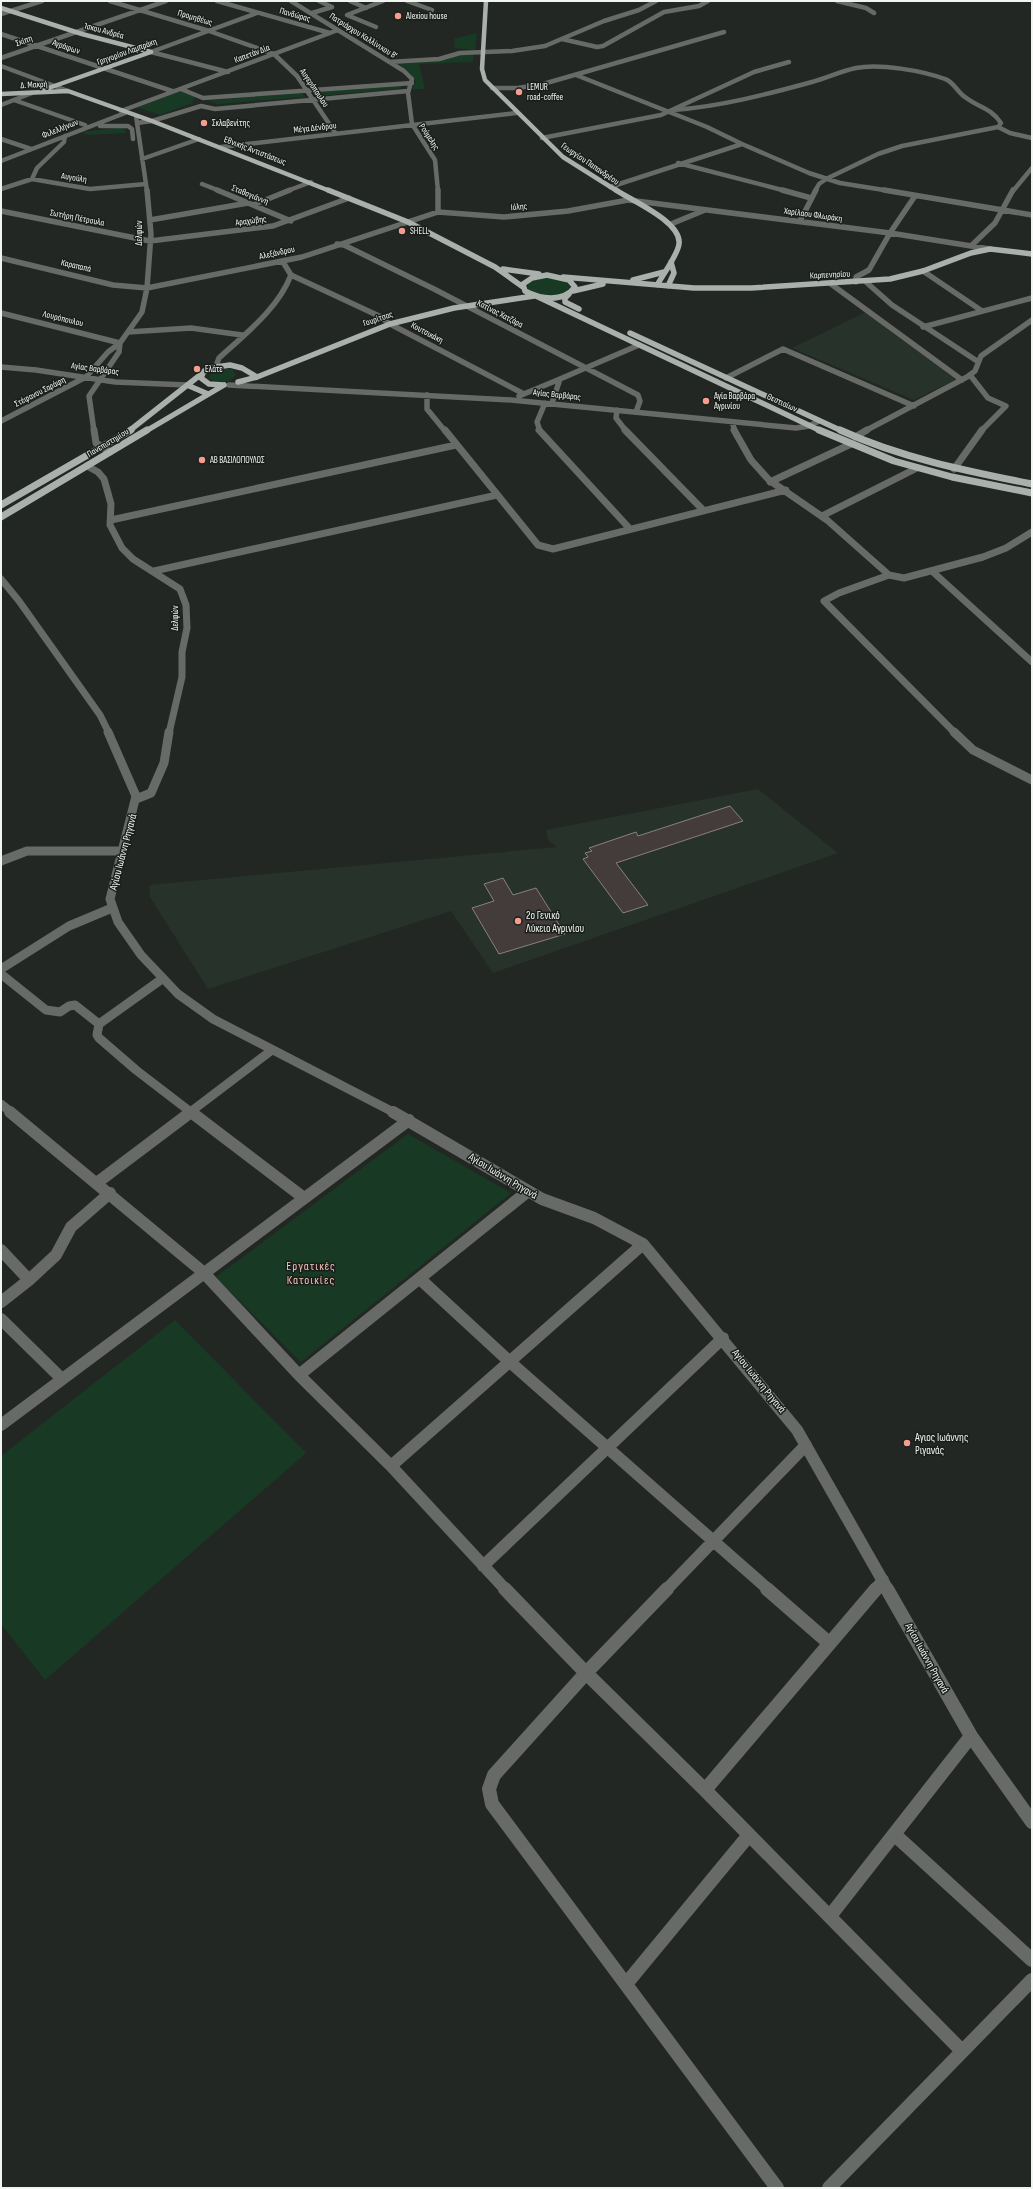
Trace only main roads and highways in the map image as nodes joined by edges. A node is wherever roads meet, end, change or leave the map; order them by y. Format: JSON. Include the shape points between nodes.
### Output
{"nodes":[{"id":1,"x":486,"y":1,"type":"edge"},
{"id":2,"x":1,"y":8,"type":"edge"},
{"id":3,"x":151,"y":52,"type":"joint"},
{"id":4,"x":68,"y":91,"type":"joint"},
{"id":5,"x":1,"y":94,"type":"edge"},
{"id":6,"x":32,"y":94,"type":"junction"},
{"id":7,"x":1032,"y":254,"type":"edge"},
{"id":8,"x":671,"y":262,"type":"junction"},
{"id":9,"x":495,"y":267,"type":"junction"},
{"id":10,"x":664,"y":272,"type":"junction"},
{"id":11,"x":547,"y":275,"type":"junction"},
{"id":12,"x":563,"y":277,"type":"junction"},
{"id":13,"x":624,"y":282,"type":"junction"},
{"id":14,"x":658,"y":284,"type":"junction"},
{"id":15,"x":668,"y":286,"type":"junction"},
{"id":16,"x":524,"y":289,"type":"junction"},
{"id":17,"x":571,"y":292,"type":"junction"},
{"id":18,"x":535,"y":296,"type":"junction"},
{"id":19,"x":512,"y":298,"type":"junction"},
{"id":20,"x":242,"y":368,"type":"junction"},
{"id":21,"x":204,"y":371,"type":"junction"},
{"id":22,"x":257,"y":377,"type":"junction"},
{"id":23,"x":238,"y":382,"type":"junction"},
{"id":24,"x":186,"y":385,"type":"junction"},
{"id":25,"x":226,"y":385,"type":"junction"},
{"id":26,"x":208,"y":394,"type":"junction"},
{"id":27,"x":76,"y":462,"type":"junction"},
{"id":28,"x":86,"y":466,"type":"junction"},
{"id":29,"x":1032,"y":484,"type":"edge"},
{"id":30,"x":1032,"y":493,"type":"edge"},
{"id":31,"x":1,"y":505,"type":"edge"},
{"id":32,"x":1,"y":517,"type":"edge"}],
"edges":[{"from":1,"to":8,"type":"main road","name":"Γεωργίου Παπανδρέου","via":[[483,75],[492,88],[563,156],[671,224],[680,239]]},
{"from":2,"to":3,"type":"main road","name":"Ίσκου Ανδρέα"},
{"from":3,"to":6,"type":"main road","name":"Γρηγορίου Λαμπράκη"},
{"from":4,"to":6,"type":"main road","name":"Δ. Μακρή"},
{"from":4,"to":9,"type":"main road","name":"Εθνικής Αντιστάσεως","via":[[311,182],[408,222]]},
{"from":5,"to":6,"type":"main road","name":"Δ. Μακρή"},
{"from":7,"to":15,"type":"main road","name":"Καρπενησίου","via":[[990,249],[971,253],[923,271],[866,282],[723,289]]},
{"from":8,"to":10,"type":"main road"},
{"from":8,"to":15,"type":"main road","via":[[674,273]]},
{"from":9,"to":11,"type":"main road","name":"Εθνικής Αντιστάσεως"},
{"from":9,"to":16,"type":"main road","name":"Εθνικής Αντιστάσεως"},
{"from":10,"to":13,"type":"main road"},
{"from":10,"to":14,"type":"main road"},
{"from":11,"to":12,"type":"main road","name":"Εθνικής Αντιστάσεως"},
{"from":11,"to":16,"type":"main road","name":"Γουρίτσας","via":[[532,278],[523,284]]},
{"from":12,"to":13,"type":"main road","name":"Καρπενησίου"},
{"from":12,"to":17,"type":"main road","via":[[573,283]]},
{"from":13,"to":14,"type":"main road","name":"Καρπενησίου"},
{"from":13,"to":17,"type":"main road","name":"Καρπενησίου"},
{"from":14,"to":15,"type":"main road","name":"Καρπενησίου"},
{"from":16,"to":18,"type":"main road","name":"Εθνικής Αντιστάσεως"},
{"from":16,"to":19,"type":"main road","name":"Γουρίτσας"},
{"from":17,"to":18,"type":"main road","name":"Καρπενησίου","via":[[554,298]]},
{"from":17,"to":29,"type":"main road","name":"Θεστιαίων","via":[[565,298],[569,304],[855,437],[954,469]]},
{"from":18,"to":19,"type":"main road","name":"Γουρίτσας"},
{"from":18,"to":30,"type":"main road","name":"Θεστιαίων","via":[[851,444],[917,468]]},
{"from":19,"to":22,"type":"main road","name":"Γουρίτσας","via":[[464,306],[390,324]]},
{"from":20,"to":21,"type":"main road","name":"Πανεπιστημίου","via":[[230,365],[216,366]]},
{"from":20,"to":22,"type":"main road"},
{"from":20,"to":23,"type":"main road","via":[[245,375]]},
{"from":21,"to":24,"type":"main road","name":"Πανεπιστημίου"},
{"from":21,"to":25,"type":"main road","via":[[201,378],[204,382]]},
{"from":22,"to":23,"type":"main road","name":"Γουρίτσας"},
{"from":23,"to":25,"type":"main road","name":"Γουρίτσας"},
{"from":24,"to":26,"type":"main road"},
{"from":24,"to":27,"type":"main road","name":"Πανεπιστημίου","via":[[143,423]]},
{"from":25,"to":26,"type":"main road","name":"Πανεπιστημίου"},
{"from":26,"to":28,"type":"main road","name":"Πανεπιστημίου"},
{"from":27,"to":28,"type":"main road"},
{"from":27,"to":31,"type":"main road","name":"Πανεπιστημίου"},
{"from":28,"to":32,"type":"main road","name":"Πανεπιστημίου"}]}
